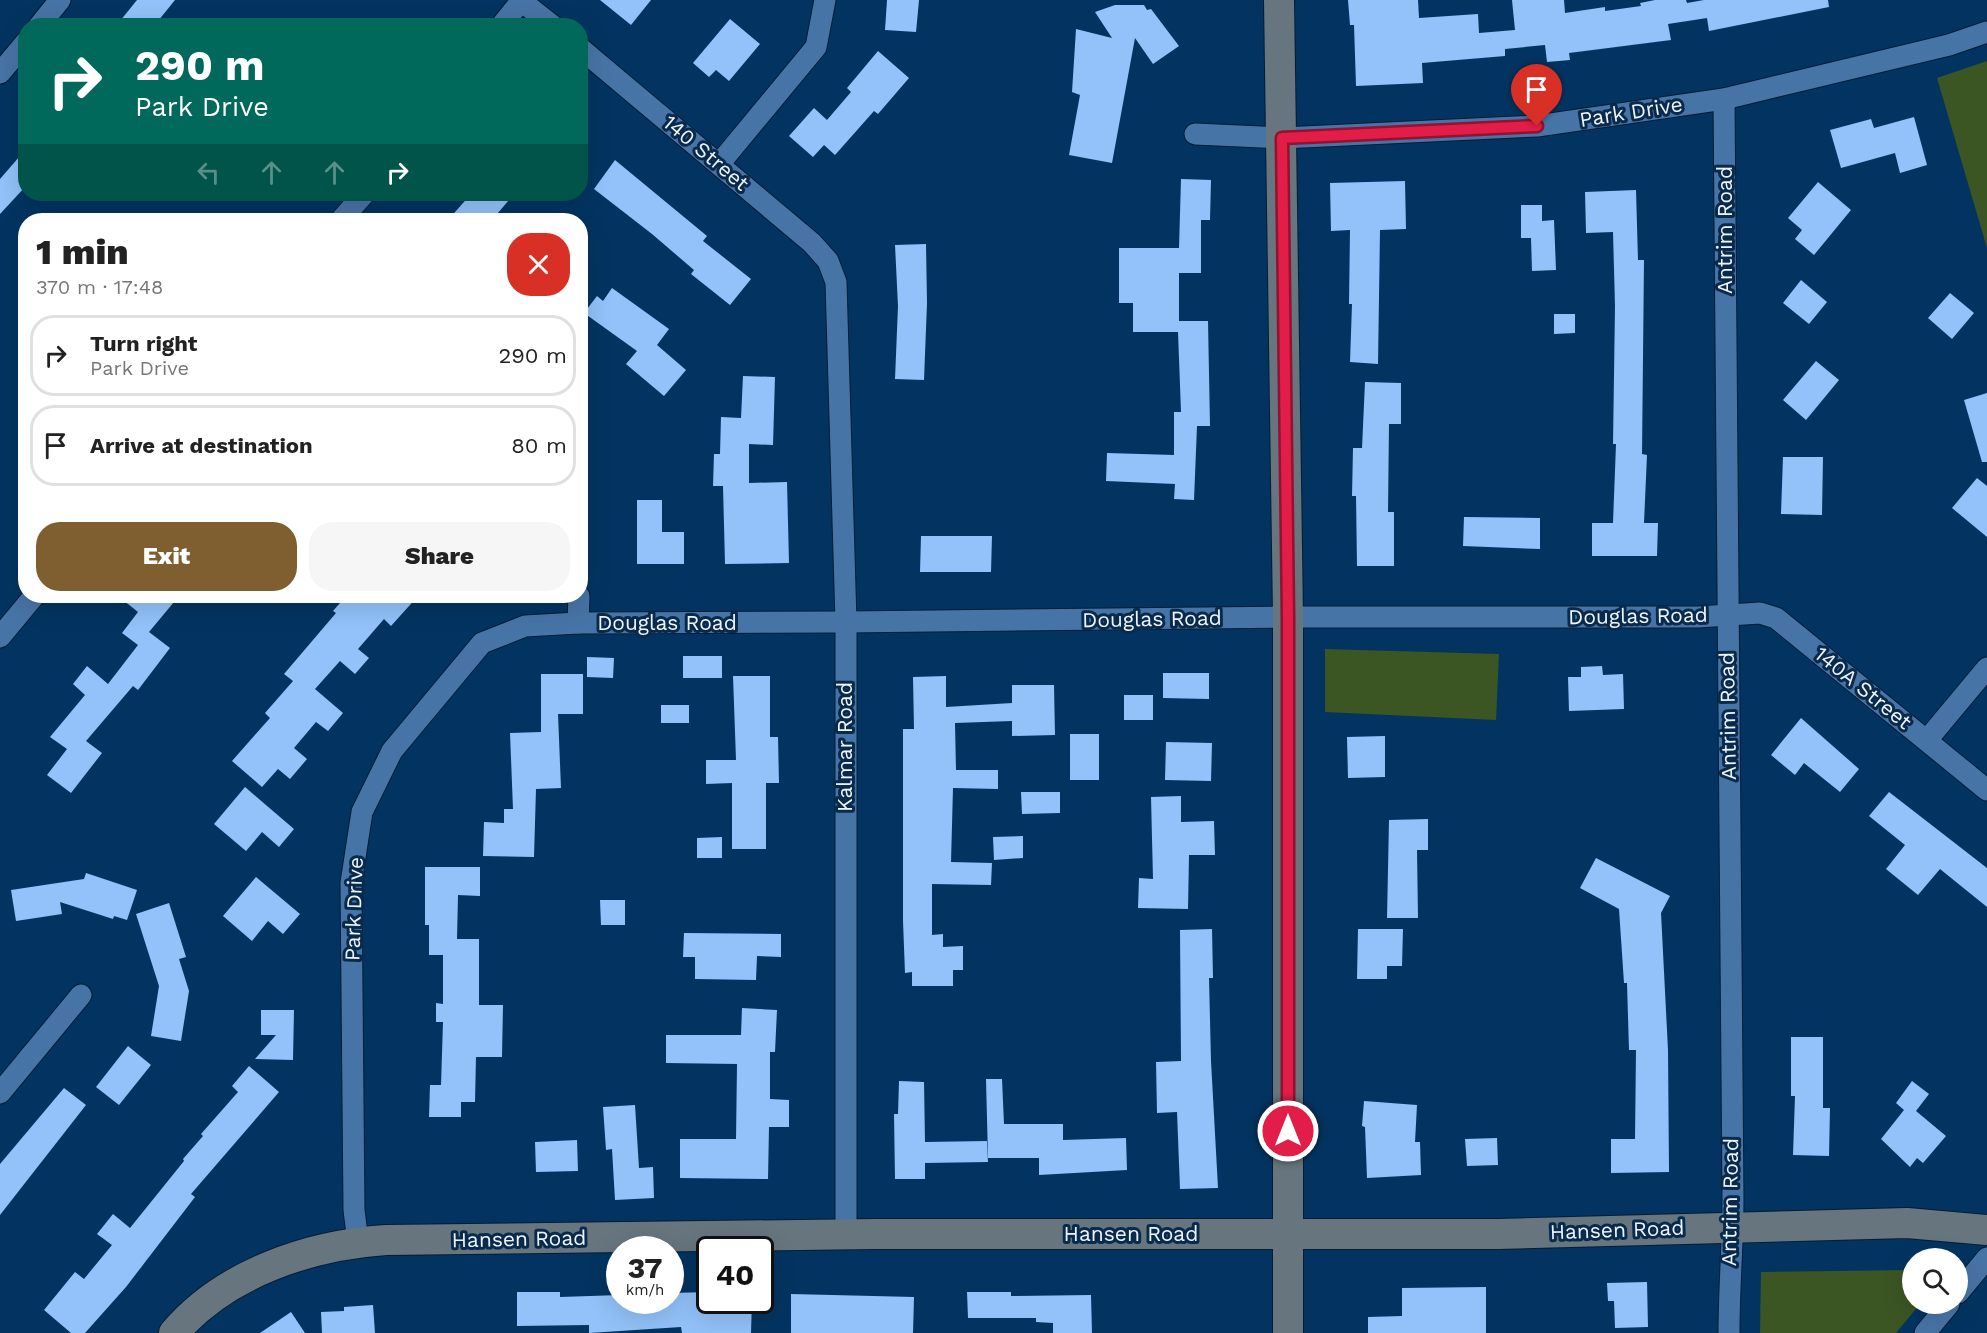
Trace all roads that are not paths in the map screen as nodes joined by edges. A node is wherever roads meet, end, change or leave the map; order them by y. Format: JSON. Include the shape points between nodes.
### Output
{"nodes":[{"id":1,"x":60,"y":0,"type":"edge"},
{"id":2,"x":521,"y":0,"type":"edge"},
{"id":3,"x":825,"y":0,"type":"edge"},
{"id":4,"x":1279,"y":0,"type":"edge"},
{"id":5,"x":45,"y":18,"type":"edge"},
{"id":6,"x":507,"y":18,"type":"edge"},
{"id":7,"x":543,"y":18,"type":"edge"},
{"id":8,"x":1987,"y":32,"type":"edge"},
{"id":9,"x":18,"y":52,"type":"edge"},
{"id":10,"x":588,"y":55,"type":"edge"},
{"id":11,"x":0,"y":73,"type":"edge"},
{"id":12,"x":1724,"y":99,"type":"junction"},
{"id":13,"x":1195,"y":134,"type":"dead end"},
{"id":14,"x":1282,"y":138,"type":"junction"},
{"id":15,"x":720,"y":163,"type":"junction"},
{"id":16,"x":358,"y":201,"type":"edge"},
{"id":17,"x":347,"y":213,"type":"edge"},
{"id":18,"x":828,"y":261,"type":"joint"},
{"id":19,"x":28,"y":603,"type":"edge"},
{"id":20,"x":579,"y":603,"type":"edge"},
{"id":21,"x":1727,"y":614,"type":"junction"},
{"id":22,"x":1288,"y":617,"type":"junction"},
{"id":23,"x":578,"y":622,"type":"junction"},
{"id":24,"x":846,"y":622,"type":"junction"},
{"id":25,"x":0,"y":637,"type":"edge"},
{"id":26,"x":1987,"y":668,"type":"edge"},
{"id":27,"x":1927,"y":740,"type":"junction"},
{"id":28,"x":1987,"y":790,"type":"edge"},
{"id":29,"x":81,"y":994,"type":"dead end"},
{"id":30,"x":0,"y":1093,"type":"edge"},
{"id":31,"x":1733,"y":1226,"type":"junction"},
{"id":32,"x":1987,"y":1230,"type":"edge"},
{"id":33,"x":1287,"y":1234,"type":"junction"},
{"id":34,"x":846,"y":1235,"type":"junction"},
{"id":35,"x":358,"y":1242,"type":"junction"},
{"id":36,"x":1987,"y":1258,"type":"edge"},
{"id":37,"x":1968,"y":1281,"type":"edge"},
{"id":38,"x":1941,"y":1314,"type":"edge"},
{"id":39,"x":174,"y":1333,"type":"edge"},
{"id":40,"x":1288,"y":1333,"type":"edge"},
{"id":41,"x":1729,"y":1333,"type":"edge"},
{"id":42,"x":1925,"y":1333,"type":"edge"}],
"edges":[{"from":1,"to":5,"type":"street"},
{"from":2,"to":6,"type":"street"},
{"from":2,"to":7,"type":"street"},
{"from":3,"to":15,"type":"street","via":[[816,47]]},
{"from":4,"to":14,"type":"main road"},
{"from":8,"to":12,"type":"street","name":"Park Drive","via":[[1949,45]]},
{"from":9,"to":11,"type":"street"},
{"from":10,"to":15,"type":"street","name":"140 Street"},
{"from":12,"to":14,"type":"street","name":"Park Drive","via":[[1537,126]]},
{"from":12,"to":21,"type":"street","name":"Antrim Road"},
{"from":13,"to":14,"type":"street","name":"Park Drive"},
{"from":14,"to":22,"type":"main road"},
{"from":15,"to":18,"type":"street","name":"140 Street"},
{"from":16,"to":17,"type":"street"},
{"from":18,"to":24,"type":"street","name":"Kalmar Road","via":[[836,282]]},
{"from":19,"to":25,"type":"street"},
{"from":20,"to":23,"type":"street"},
{"from":21,"to":22,"type":"street","name":"Douglas Road"},
{"from":21,"to":27,"type":"street","name":"140A Street","via":[[1760,613],[1776,618]]},
{"from":21,"to":31,"type":"street","name":"Antrim Road"},
{"from":22,"to":24,"type":"street","name":"Douglas Road"},
{"from":22,"to":33,"type":"main road"},
{"from":23,"to":24,"type":"street","name":"Douglas Road"},
{"from":23,"to":35,"type":"street","name":"Park Drive","via":[[525,626],[482,643],[392,751],[362,812],[351,883],[354,1210]]},
{"from":24,"to":34,"type":"street","name":"Kalmar Road"},
{"from":26,"to":27,"type":"street"},
{"from":27,"to":28,"type":"street","name":"140A Street"},
{"from":29,"to":30,"type":"street"},
{"from":31,"to":32,"type":"main road","name":"Hansen Road","via":[[1907,1223]]},
{"from":31,"to":33,"type":"main road","name":"Hansen Road","via":[[1499,1234]]},
{"from":31,"to":41,"type":"street","name":"Antrim Road","via":[[1728,1269]]},
{"from":33,"to":34,"type":"main road","name":"Hansen Road"},
{"from":33,"to":40,"type":"main road"},
{"from":34,"to":35,"type":"main road","name":"Hansen Road"},
{"from":35,"to":39,"type":"main road","name":"Hansen Road","via":[[278,1262],[234,1284]]},
{"from":36,"to":37,"type":"street"},
{"from":38,"to":42,"type":"street"}]}
